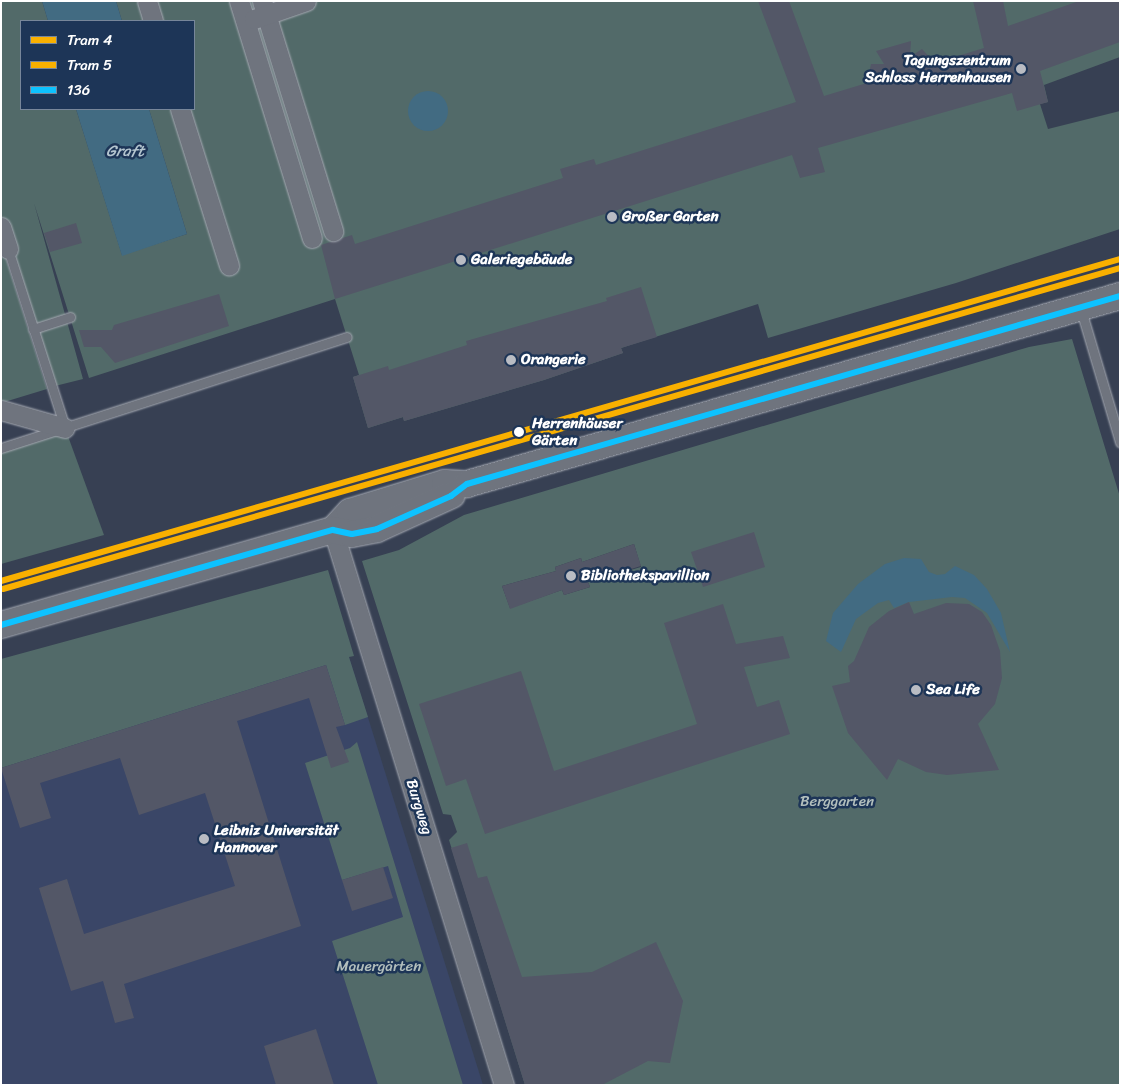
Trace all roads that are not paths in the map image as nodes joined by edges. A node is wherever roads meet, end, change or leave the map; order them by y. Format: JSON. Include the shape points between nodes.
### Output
{"nodes":[{"id":1,"x":147,"y":1,"type":"edge"},
{"id":2,"x":239,"y":1,"type":"edge"},
{"id":3,"x":306,"y":1,"type":"edge"},
{"id":4,"x":264,"y":8,"type":"edge"},
{"id":5,"x":154,"y":20,"type":"edge"},
{"id":6,"x":246,"y":22,"type":"junction"},
{"id":7,"x":180,"y":110,"type":"edge"},
{"id":8,"x":1,"y":226,"type":"edge"},
{"id":9,"x":333,"y":231,"type":"dead end"},
{"id":10,"x":312,"y":238,"type":"dead end"},
{"id":11,"x":8,"y":248,"type":"joint"},
{"id":12,"x":229,"y":265,"type":"dead end"},
{"id":13,"x":1120,"y":296,"type":"edge"},
{"id":14,"x":1080,"y":308,"type":"junction"},
{"id":15,"x":70,"y":317,"type":"dead end"},
{"id":16,"x":33,"y":329,"type":"junction"},
{"id":17,"x":347,"y":337,"type":"dead end"},
{"id":18,"x":1,"y":410,"type":"edge"},
{"id":19,"x":65,"y":428,"type":"junction"},
{"id":20,"x":1119,"y":440,"type":"edge"},
{"id":21,"x":1,"y":448,"type":"edge"},
{"id":22,"x":333,"y":530,"type":"junction"},
{"id":23,"x":1,"y":626,"type":"edge"},
{"id":24,"x":504,"y":1085,"type":"edge"}],
"edges":[{"from":1,"to":5,"type":"street"},
{"from":2,"to":6,"type":"street"},
{"from":3,"to":4,"type":"street"},
{"from":4,"to":6,"type":"street"},
{"from":4,"to":9,"type":"street"},
{"from":6,"to":10,"type":"street"},
{"from":7,"to":12,"type":"street"},
{"from":8,"to":11,"type":"street"},
{"from":11,"to":16,"type":"lane"},
{"from":13,"to":14,"type":"street"},
{"from":14,"to":20,"type":"lane"},
{"from":14,"to":22,"type":"street","via":[[467,484],[450,496],[377,529],[352,534]]},
{"from":15,"to":16,"type":"lane"},
{"from":16,"to":19,"type":"lane"},
{"from":17,"to":19,"type":"lane"},
{"from":18,"to":19,"type":"street"},
{"from":19,"to":21,"type":"lane"},
{"from":22,"to":23,"type":"street"},
{"from":22,"to":24,"type":"street","name":"Burgweg"}]}
